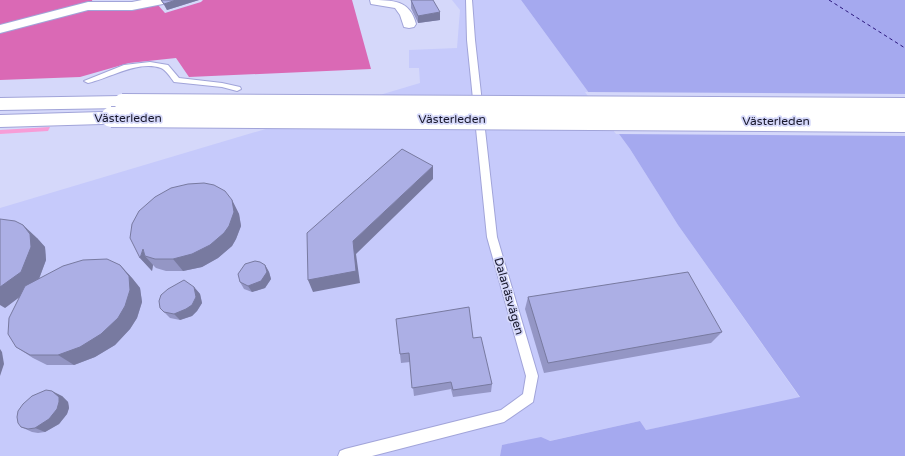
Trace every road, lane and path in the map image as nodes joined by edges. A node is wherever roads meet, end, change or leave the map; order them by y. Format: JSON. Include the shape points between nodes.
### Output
{"nodes":[{"id":1,"x":163,"y":0,"type":"edge"},
{"id":2,"x":375,"y":0,"type":"edge"},
{"id":3,"x":469,"y":0,"type":"edge"},
{"id":4,"x":409,"y":24,"type":"dead end"},
{"id":5,"x":0,"y":29,"type":"edge"},
{"id":6,"x":88,"y":81,"type":"dead end"},
{"id":7,"x":236,"y":89,"type":"dead end"},
{"id":8,"x":0,"y":104,"type":"edge"},
{"id":9,"x":905,"y":106,"type":"edge"},
{"id":10,"x":0,"y":121,"type":"edge"},
{"id":11,"x":905,"y":122,"type":"edge"},
{"id":12,"x":345,"y":456,"type":"edge"}],
"edges":[{"from":1,"to":5,"type":"street","via":[[132,6],[88,6]]},
{"from":2,"to":4,"type":"street","via":[[399,5],[407,14]]},
{"from":3,"to":12,"type":"lane","name":"Dalanäsvägen","via":[[492,237],[532,376],[529,398],[504,416]]},
{"from":6,"to":7,"type":"lane","via":[[127,67],[150,64],[165,67],[177,80]]},
{"from":8,"to":9,"type":"highway","name":"Västerleden","bridge":true,"via":[[122,102]]},
{"from":10,"to":11,"type":"highway","name":"Västerleden","bridge":true,"via":[[111,117]]}]}
